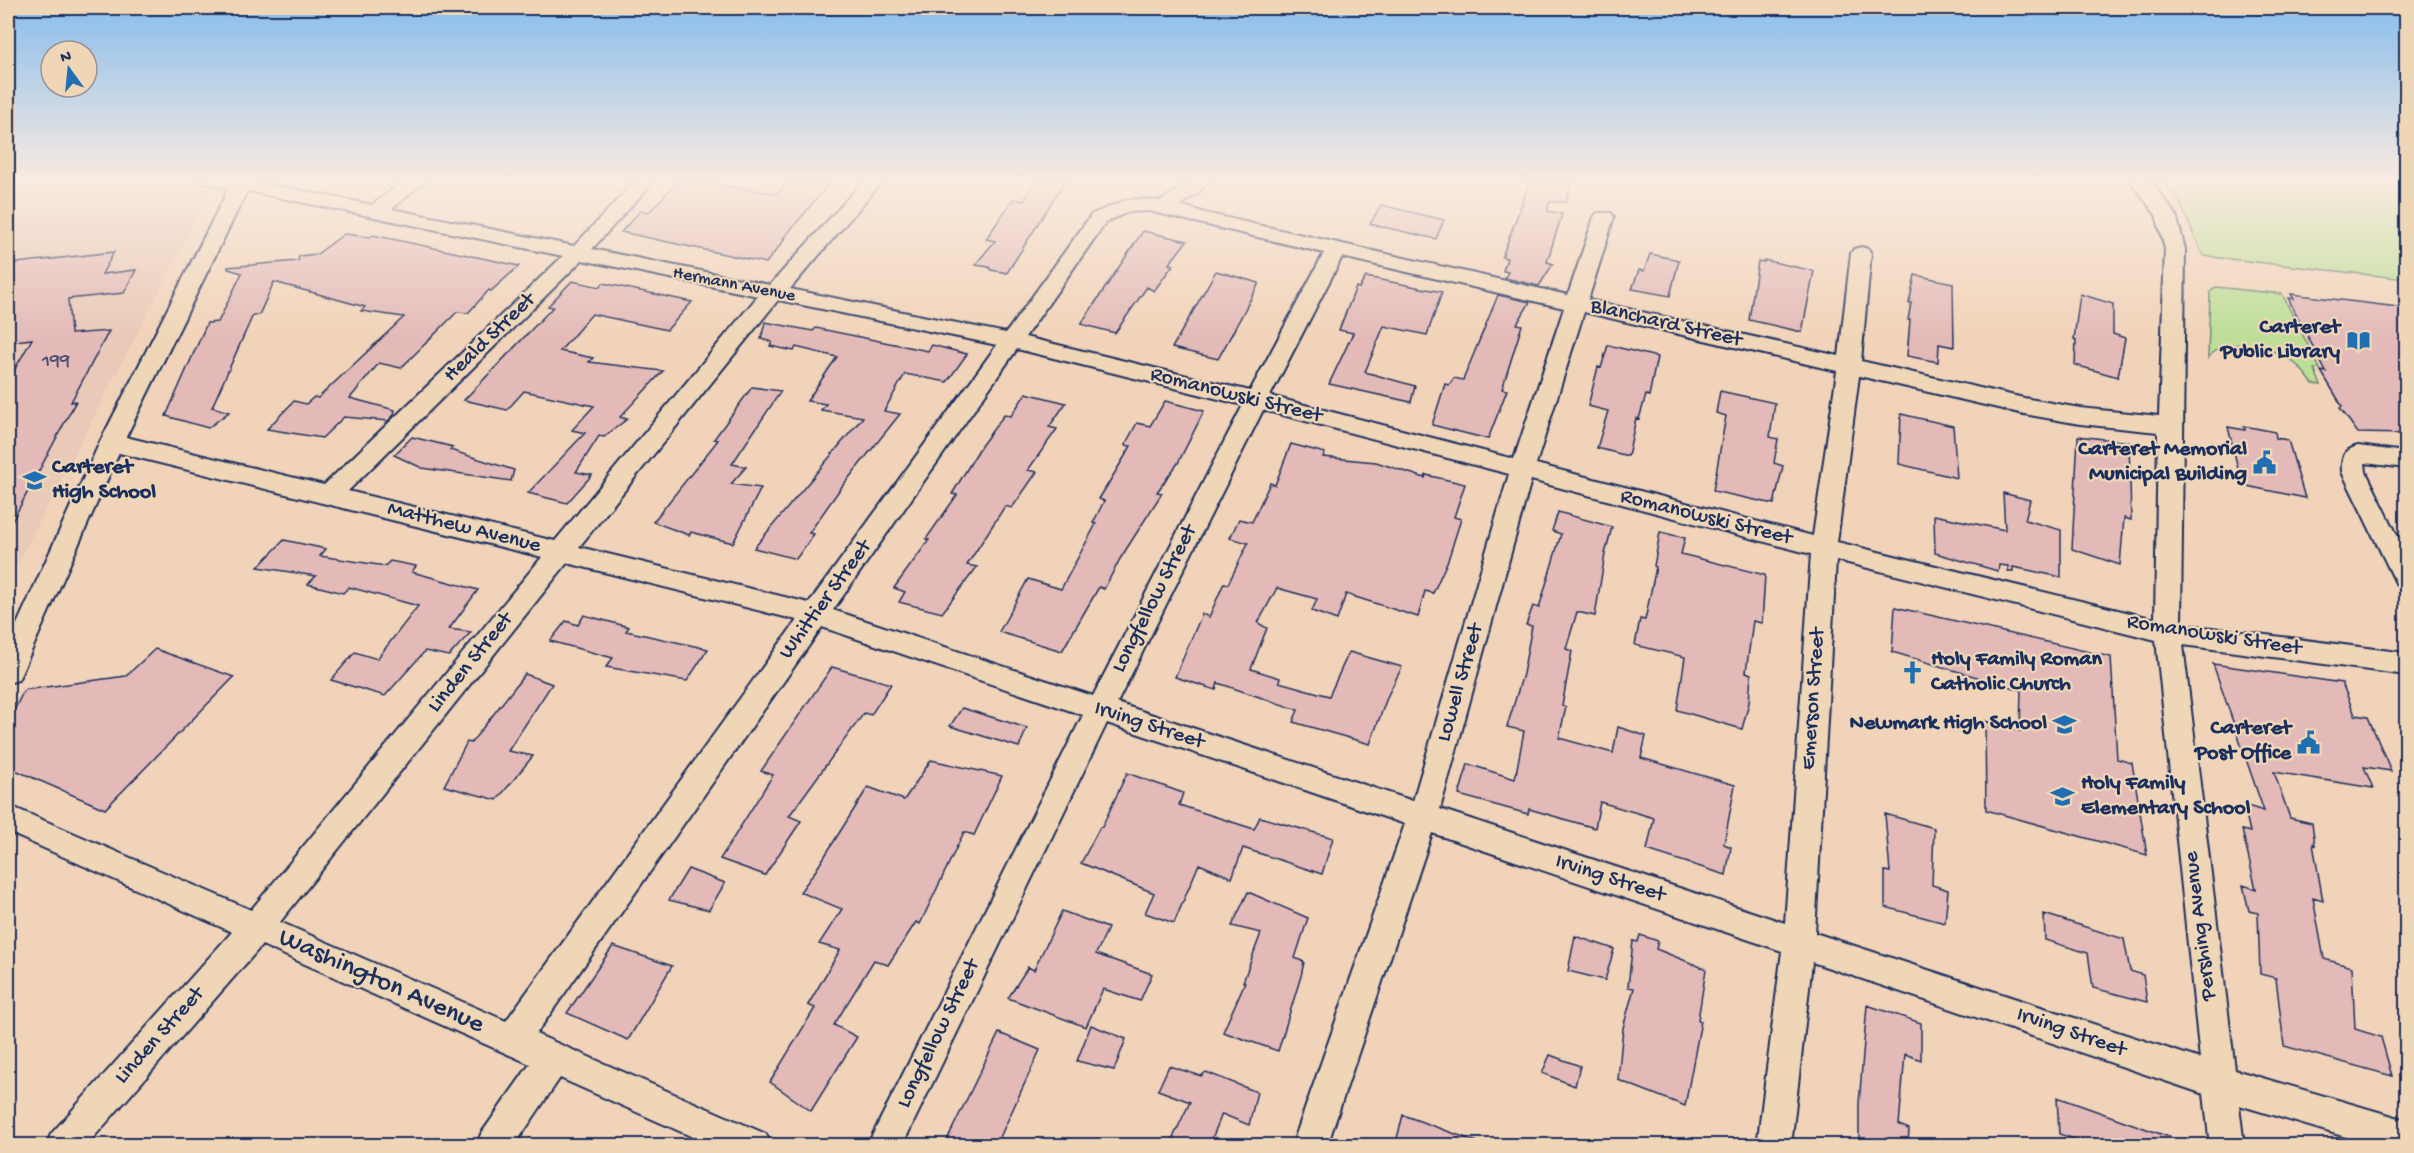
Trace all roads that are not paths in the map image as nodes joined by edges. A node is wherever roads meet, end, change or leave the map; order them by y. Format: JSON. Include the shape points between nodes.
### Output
{"nodes":[{"id":1,"x":217,"y":232,"type":"edge"},
{"id":2,"x":474,"y":232,"type":"edge"},
{"id":3,"x":598,"y":232,"type":"edge"},
{"id":4,"x":829,"y":232,"type":"edge"},
{"id":5,"x":1090,"y":232,"type":"edge"},
{"id":6,"x":1260,"y":232,"type":"edge"},
{"id":7,"x":1600,"y":232,"type":"edge"},
{"id":8,"x":2170,"y":232,"type":"edge"},
{"id":9,"x":1336,"y":249,"type":"junction"},
{"id":10,"x":578,"y":253,"type":"junction"},
{"id":11,"x":1861,"y":253,"type":"dead end"},
{"id":12,"x":775,"y":293,"type":"junction"},
{"id":13,"x":1576,"y":304,"type":"junction"},
{"id":14,"x":1012,"y":341,"type":"junction"},
{"id":15,"x":1849,"y":366,"type":"junction"},
{"id":16,"x":1256,"y":400,"type":"junction"},
{"id":17,"x":2170,"y":425,"type":"junction"},
{"id":18,"x":111,"y":444,"type":"junction"},
{"id":19,"x":2406,"y":460,"type":"edge"},
{"id":20,"x":1522,"y":470,"type":"junction"},
{"id":21,"x":329,"y":495,"type":"junction"},
{"id":22,"x":1824,"y":548,"type":"junction"},
{"id":23,"x":561,"y":552,"type":"junction"},
{"id":24,"x":2406,"y":578,"type":"edge"},
{"id":25,"x":816,"y":615,"type":"junction"},
{"id":26,"x":2168,"y":633,"type":"junction"},
{"id":27,"x":2406,"y":664,"type":"edge"},
{"id":28,"x":8,"y":672,"type":"edge"},
{"id":29,"x":1099,"y":710,"type":"junction"},
{"id":30,"x":1423,"y":816,"type":"junction"},
{"id":31,"x":8,"y":818,"type":"edge"},
{"id":32,"x":256,"y":928,"type":"junction"},
{"id":33,"x":1799,"y":941,"type":"junction"},
{"id":34,"x":512,"y":1040,"type":"junction"},
{"id":35,"x":554,"y":1058,"type":"junction"},
{"id":36,"x":2218,"y":1082,"type":"junction"},
{"id":37,"x":2406,"y":1137,"type":"edge"},
{"id":38,"x":63,"y":1146,"type":"edge"},
{"id":39,"x":493,"y":1146,"type":"edge"},
{"id":40,"x":754,"y":1146,"type":"edge"},
{"id":41,"x":884,"y":1146,"type":"edge"},
{"id":42,"x":1309,"y":1146,"type":"edge"},
{"id":43,"x":1774,"y":1146,"type":"edge"},
{"id":44,"x":2227,"y":1146,"type":"edge"}],
"edges":[{"from":1,"to":18,"type":"street"},
{"from":2,"to":10,"type":"street","name":"Hermann Avenue"},
{"from":3,"to":10,"type":"street","name":"Heald Street"},
{"from":4,"to":12,"type":"street","name":"Linden Street"},
{"from":5,"to":14,"type":"street","name":"Whittier Street"},
{"from":6,"to":9,"type":"street","name":"Blanchard Street"},
{"from":7,"to":13,"type":"street","name":"Lowell Street"},
{"from":8,"to":17,"type":"street","name":"Pershing Avenue","via":[[2175,249]]},
{"from":9,"to":13,"type":"street","name":"Blanchard Street"},
{"from":9,"to":16,"type":"street","name":"Longfellow Street"},
{"from":10,"to":12,"type":"street","name":"Hermann Avenue"},
{"from":10,"to":21,"type":"street","name":"Heald Street"},
{"from":11,"to":15,"type":"street","name":"Emerson Street"},
{"from":12,"to":14,"type":"street","name":"Hermann Avenue"},
{"from":12,"to":23,"type":"street","name":"Linden Street"},
{"from":13,"to":15,"type":"street","name":"Blanchard Street"},
{"from":13,"to":20,"type":"street","name":"Lowell Street"},
{"from":14,"to":16,"type":"street","name":"Romanowski Street"},
{"from":14,"to":25,"type":"street","name":"Whittier Street"},
{"from":15,"to":17,"type":"street","name":"Blanchard Street","via":[[2024,406]]},
{"from":15,"to":22,"type":"street","name":"Emerson Street"},
{"from":16,"to":20,"type":"street","name":"Romanowski Street"},
{"from":16,"to":29,"type":"street","name":"Longfellow Street"},
{"from":17,"to":26,"type":"street","name":"Pershing Avenue"},
{"from":18,"to":21,"type":"street","name":"Matthew Avenue"},
{"from":18,"to":28,"type":"street"},
{"from":19,"to":24,"type":"street","via":[[2358,454],[2353,459],[2354,472]]},
{"from":20,"to":22,"type":"street","name":"Romanowski Street"},
{"from":20,"to":30,"type":"street","name":"Lowell Street"},
{"from":21,"to":23,"type":"street","name":"Matthew Avenue"},
{"from":22,"to":26,"type":"street","name":"Romanowski Street"},
{"from":22,"to":33,"type":"street","name":"Emerson Street"},
{"from":23,"to":25,"type":"street","name":"Matthew Avenue"},
{"from":23,"to":32,"type":"street","name":"Linden Street"},
{"from":25,"to":29,"type":"street","name":"Irving Street"},
{"from":25,"to":34,"type":"street","name":"Whittier Street"},
{"from":26,"to":27,"type":"street","name":"Romanowski Street"},
{"from":26,"to":36,"type":"street","name":"Pershing Avenue"},
{"from":29,"to":30,"type":"street","name":"Irving Street"},
{"from":29,"to":41,"type":"street","name":"Longfellow Street"},
{"from":30,"to":33,"type":"street","name":"Irving Street"},
{"from":30,"to":42,"type":"street","name":"Lowell Street"},
{"from":31,"to":32,"type":"street","name":"Washington Avenue"},
{"from":32,"to":34,"type":"street","name":"Washington Avenue"},
{"from":32,"to":38,"type":"street","name":"Linden Street"},
{"from":33,"to":36,"type":"street","name":"Irving Street"},
{"from":33,"to":43,"type":"street","name":"Emerson Street"},
{"from":34,"to":35,"type":"street","name":"Washington Avenue"},
{"from":35,"to":39,"type":"street"},
{"from":35,"to":40,"type":"street","name":"Washington Avenue"},
{"from":36,"to":37,"type":"street","name":"Irving Street"},
{"from":36,"to":44,"type":"street","name":"Pershing Avenue"}]}
